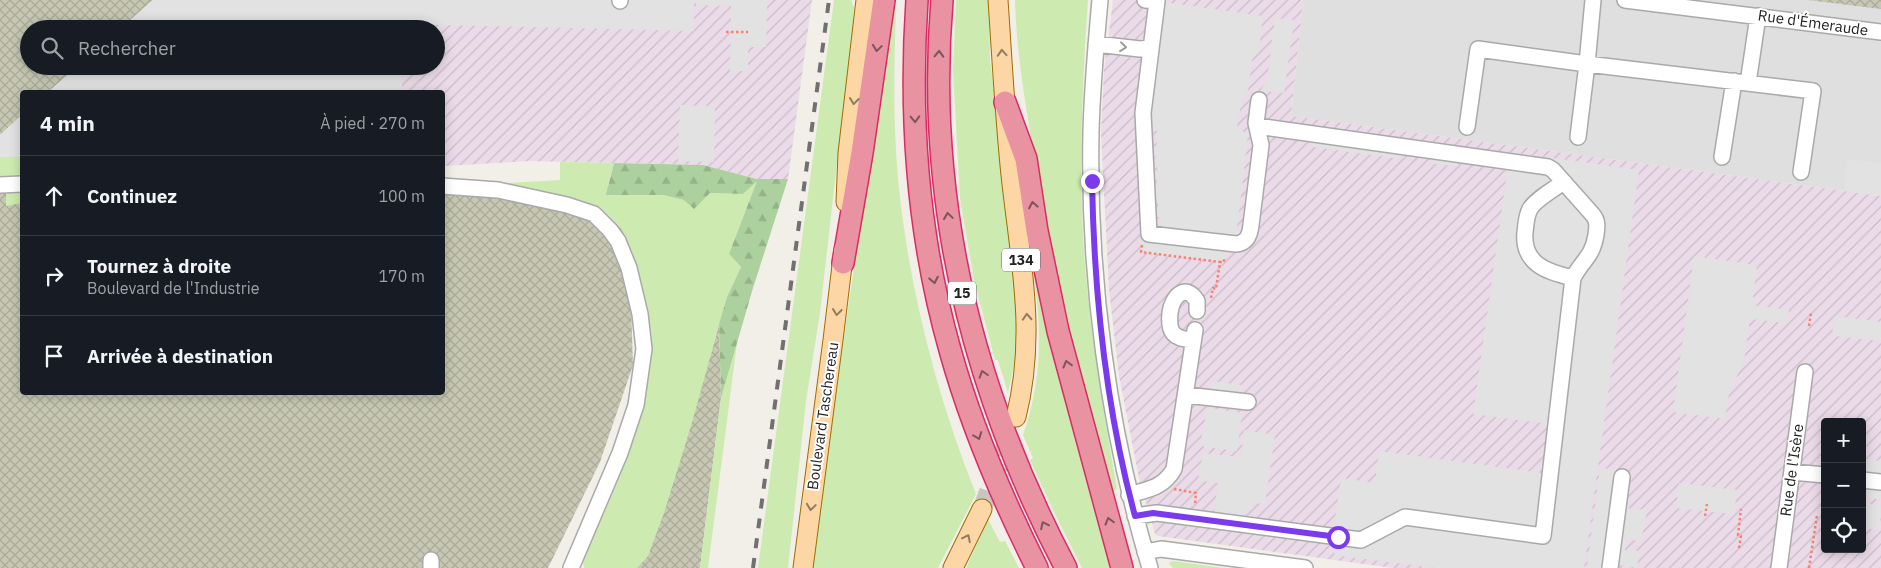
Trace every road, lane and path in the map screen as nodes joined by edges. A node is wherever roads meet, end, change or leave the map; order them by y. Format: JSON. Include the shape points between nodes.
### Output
{"nodes":[{"id":1,"x":866,"y":0,"type":"edge"},
{"id":2,"x":884,"y":0,"type":"edge"},
{"id":3,"x":917,"y":0,"type":"edge"},
{"id":4,"x":942,"y":0,"type":"edge"},
{"id":5,"x":998,"y":0,"type":"edge"},
{"id":6,"x":1100,"y":0,"type":"edge"},
{"id":7,"x":1593,"y":0,"type":"edge"},
{"id":8,"x":1625,"y":0,"type":"edge"},
{"id":9,"x":1151,"y":1,"type":"edge"},
{"id":10,"x":1758,"y":16,"type":"junction"},
{"id":11,"x":726,"y":32,"type":"dead end"},
{"id":12,"x":748,"y":32,"type":"dead end"},
{"id":13,"x":1881,"y":32,"type":"edge"},
{"id":14,"x":1096,"y":44,"type":"junction"},
{"id":15,"x":1150,"y":48,"type":"junction"},
{"id":16,"x":1587,"y":64,"type":"junction"},
{"id":17,"x":1741,"y":82,"type":"junction"},
{"id":18,"x":1259,"y":100,"type":"dead end"},
{"id":19,"x":1005,"y":102,"type":"junction"},
{"id":20,"x":1257,"y":126,"type":"junction"},
{"id":21,"x":1467,"y":127,"type":"dead end"},
{"id":22,"x":1578,"y":137,"type":"dead end"},
{"id":23,"x":1722,"y":157,"type":"dead end"},
{"id":24,"x":1800,"y":172,"type":"dead end"},
{"id":25,"x":1564,"y":182,"type":"junction"},
{"id":26,"x":20,"y":184,"type":"edge"},
{"id":27,"x":0,"y":185,"type":"edge"},
{"id":28,"x":445,"y":186,"type":"edge"},
{"id":29,"x":1141,"y":252,"type":"dead end"},
{"id":30,"x":1225,"y":252,"type":"dead end"},
{"id":31,"x":1220,"y":262,"type":"junction"},
{"id":32,"x":843,"y":263,"type":"junction"},
{"id":33,"x":1573,"y":278,"type":"junction"},
{"id":34,"x":1204,"y":308,"type":"joint"},
{"id":35,"x":1811,"y":312,"type":"dead end"},
{"id":36,"x":1809,"y":326,"type":"dead end"},
{"id":37,"x":1805,"y":372,"type":"dead end"},
{"id":38,"x":1186,"y":395,"type":"junction"},
{"id":39,"x":1248,"y":402,"type":"dead end"},
{"id":40,"x":1016,"y":417,"type":"tunnel mouth"},
{"id":41,"x":1792,"y":472,"type":"junction"},
{"id":42,"x":1821,"y":475,"type":"edge"},
{"id":43,"x":1622,"y":477,"type":"dead end"},
{"id":44,"x":1866,"y":480,"type":"edge"},
{"id":45,"x":1881,"y":482,"type":"edge"},
{"id":46,"x":1170,"y":486,"type":"dead end"},
{"id":47,"x":1129,"y":495,"type":"junction"},
{"id":48,"x":1707,"y":504,"type":"dead end"},
{"id":49,"x":982,"y":509,"type":"tunnel mouth"},
{"id":50,"x":1741,"y":509,"type":"dead end"},
{"id":51,"x":1195,"y":510,"type":"dead end"},
{"id":52,"x":1817,"y":515,"type":"dead end"},
{"id":53,"x":1135,"y":516,"type":"junction"},
{"id":54,"x":1705,"y":516,"type":"dead end"},
{"id":55,"x":1739,"y":548,"type":"dead end"},
{"id":56,"x":1145,"y":552,"type":"junction"},
{"id":57,"x":571,"y":568,"type":"edge"},
{"id":58,"x":802,"y":568,"type":"edge"},
{"id":59,"x":953,"y":568,"type":"edge"},
{"id":60,"x":1037,"y":568,"type":"edge"},
{"id":61,"x":1066,"y":568,"type":"edge"},
{"id":62,"x":1122,"y":568,"type":"edge"},
{"id":63,"x":1150,"y":568,"type":"edge"},
{"id":64,"x":1305,"y":568,"type":"edge"},
{"id":65,"x":1610,"y":568,"type":"edge"},
{"id":66,"x":1779,"y":568,"type":"edge"},
{"id":67,"x":1809,"y":568,"type":"edge"}],
"edges":[{"from":1,"to":32,"type":"main road","name":"Boulevard Taschereau","one_way":true,"via":[[848,153]]},
{"from":2,"to":32,"type":"highway","one_way":true},
{"from":3,"to":60,"type":"highway","number":"15","one_way":true,"via":[[916,142],[937,297],[973,423]]},
{"from":61,"to":4,"type":"highway","number":"15","one_way":true,"via":[[1005,435],[982,371],[958,276],[940,129],[938,71]]},
{"from":19,"to":5,"type":"main road","one_way":true},
{"from":6,"to":14,"type":"street"},
{"from":7,"to":16,"type":"street"},
{"from":8,"to":10,"type":"street","name":"Rue d'Émeraude"},
{"from":9,"to":15,"type":"street"},
{"from":10,"to":13,"type":"street","name":"Rue d'Émeraude"},
{"from":10,"to":17,"type":"street"},
{"from":11,"to":12,"type":"path"},
{"from":14,"to":15,"type":"street","one_way":true},
{"from":14,"to":47,"type":"street","via":[[1091,151],[1096,277],[1111,398]]},
{"from":15,"to":20,"type":"street","via":[[1143,113],[1149,234],[1240,244],[1244,241],[1250,233],[1261,145]]},
{"from":16,"to":17,"type":"street"},
{"from":16,"to":21,"type":"street","via":[[1478,49]]},
{"from":16,"to":22,"type":"street"},
{"from":17,"to":23,"type":"street"},
{"from":17,"to":24,"type":"street","via":[[1813,91]]},
{"from":18,"to":20,"type":"street"},
{"from":40,"to":19,"type":"main road","number":"134","one_way":true,"via":[[1024,376],[1027,328]]},
{"from":62,"to":19,"type":"highway","one_way":true,"via":[[1058,331],[1026,158]]},
{"from":20,"to":25,"type":"street","via":[[1542,165],[1553,170]]},
{"from":25,"to":33,"type":"street","via":[[1597,223],[1592,252]]},
{"from":25,"to":33,"type":"street","via":[[1530,209],[1524,245],[1530,258],[1542,267],[1554,274]]},
{"from":26,"to":27,"type":"street"},
{"from":28,"to":57,"type":"street","via":[[498,190],[594,214],[618,242],[629,268],[644,349],[636,405],[620,453]]},
{"from":29,"to":31,"type":"path"},
{"from":30,"to":31,"type":"path","via":[[1224,262]]},
{"from":31,"to":34,"type":"path","via":[[1216,289],[1213,288]]},
{"from":32,"to":58,"type":"main road","name":"Boulevard Taschereau","one_way":true},
{"from":33,"to":53,"type":"street","via":[[1543,536],[1405,518],[1361,540],[1153,513]]},
{"from":34,"to":38,"type":"street","via":[[1188,293],[1179,294],[1172,301],[1169,324],[1172,332],[1180,338],[1194,335]]},
{"from":35,"to":36,"type":"path"},
{"from":37,"to":41,"type":"street","name":"Rue de l'Isère"},
{"from":38,"to":39,"type":"street"},
{"from":38,"to":47,"type":"street","via":[[1174,469],[1165,482]]},
{"from":41,"to":42,"type":"street"},
{"from":41,"to":66,"type":"street","name":"Rue de l'Isère"},
{"from":43,"to":65,"type":"street"},
{"from":44,"to":45,"type":"street"},
{"from":46,"to":51,"type":"path","via":[[1176,491],[1196,493]]},
{"from":47,"to":53,"type":"street"},
{"from":48,"to":54,"type":"path"},
{"from":59,"to":49,"type":"main road","one_way":true},
{"from":50,"to":55,"type":"path"},
{"from":52,"to":67,"type":"path"},
{"from":53,"to":56,"type":"street"},
{"from":56,"to":63,"type":"street"},
{"from":56,"to":64,"type":"street","via":[[1161,549]]}]}
